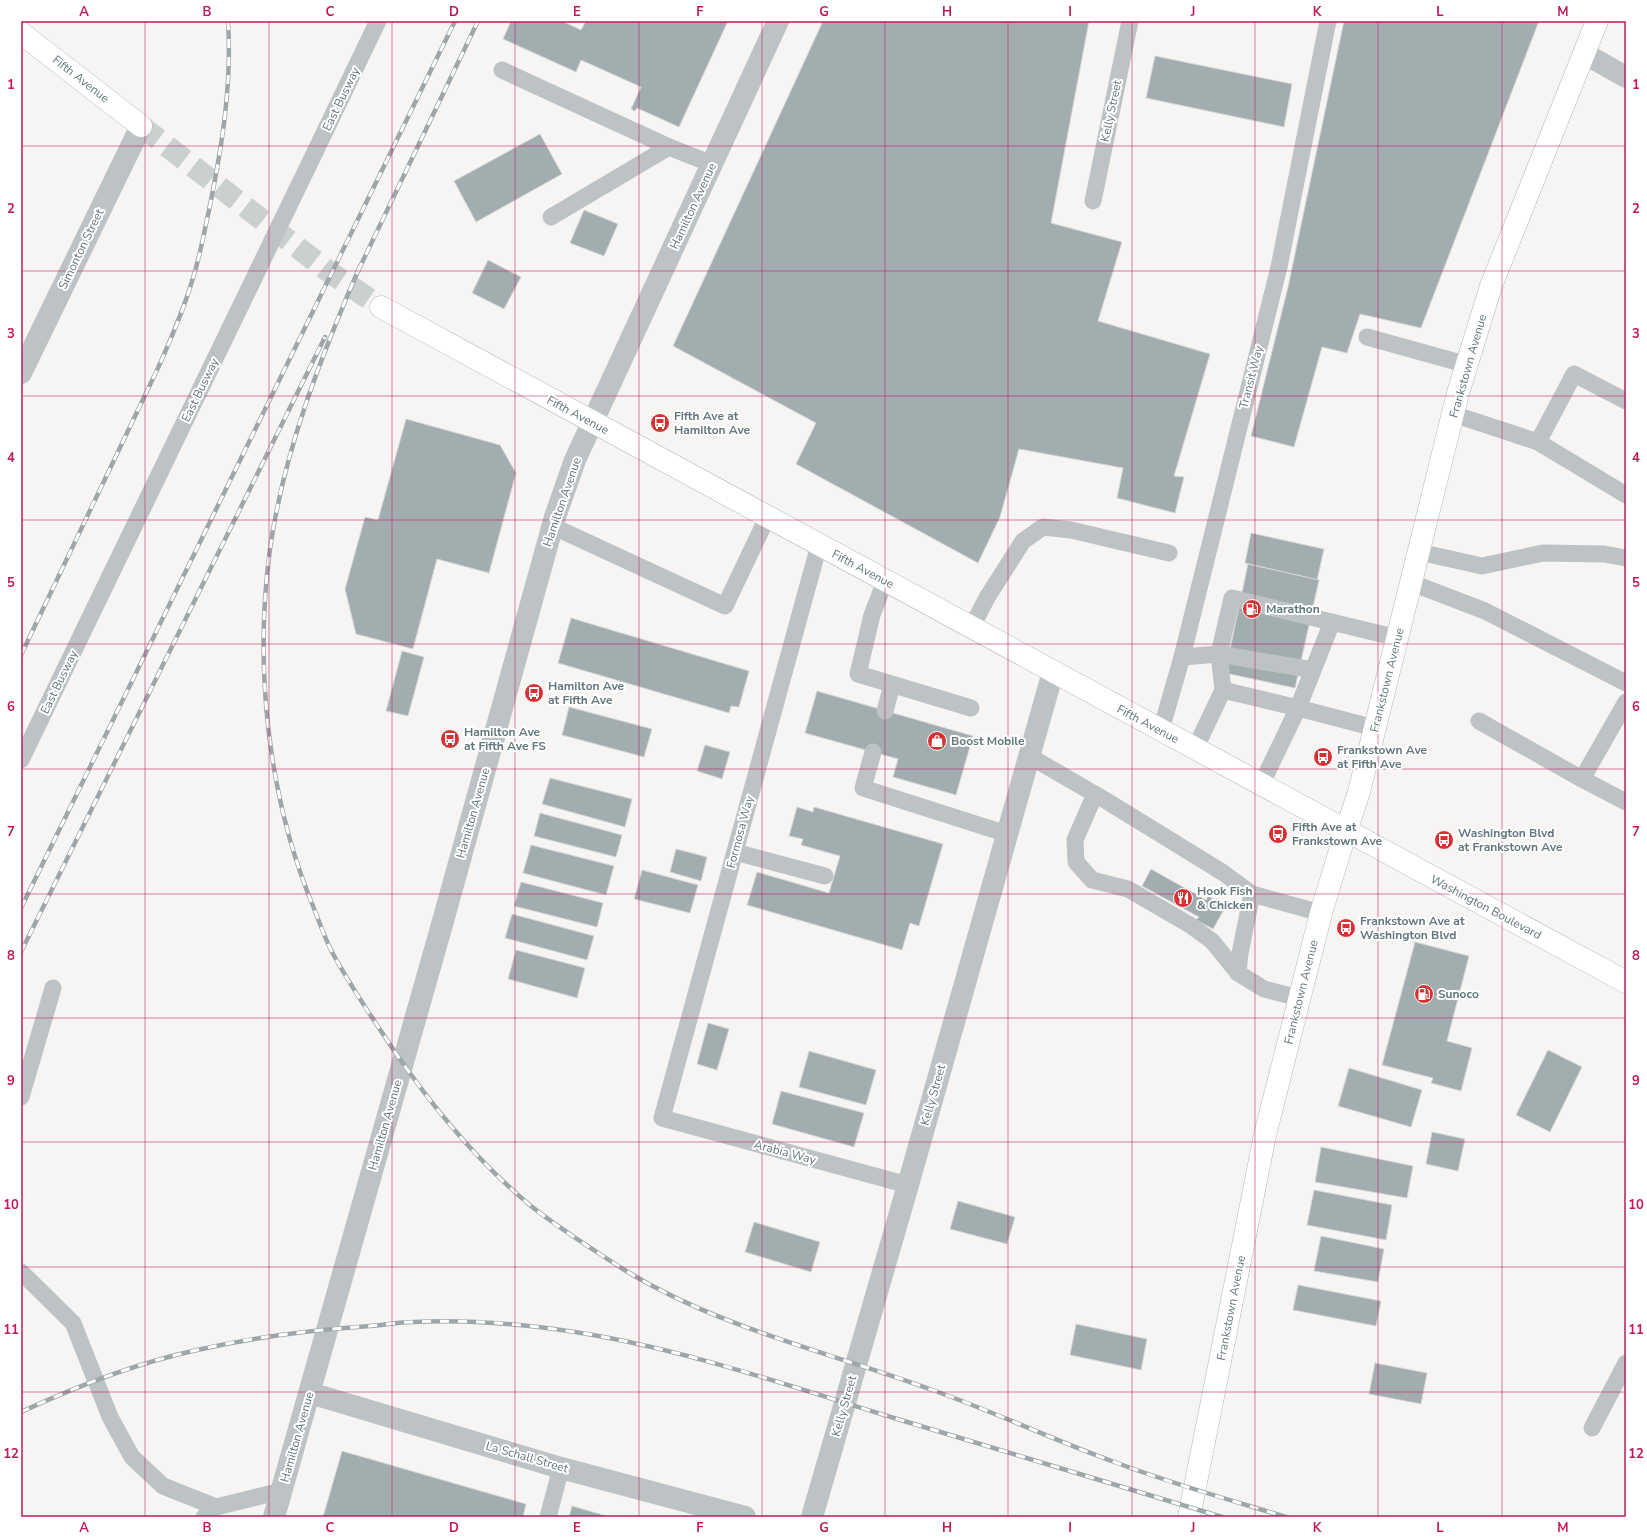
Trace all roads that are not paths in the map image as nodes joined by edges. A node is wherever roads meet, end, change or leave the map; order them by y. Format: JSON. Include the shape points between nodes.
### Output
{"nodes":[{"id":1,"x":378,"y":21,"type":"edge"},
{"id":2,"x":778,"y":21,"type":"edge"},
{"id":3,"x":1130,"y":21,"type":"edge"},
{"id":4,"x":1328,"y":21,"type":"edge"},
{"id":5,"x":1597,"y":21,"type":"edge"},
{"id":6,"x":21,"y":33,"type":"edge"},
{"id":7,"x":1585,"y":54,"type":"junction"},
{"id":8,"x":502,"y":70,"type":"dead end"},
{"id":9,"x":1626,"y":77,"type":"edge"},
{"id":10,"x":141,"y":126,"type":"joint"},
{"id":11,"x":669,"y":147,"type":"junction"},
{"id":12,"x":712,"y":164,"type":"junction"},
{"id":13,"x":1093,"y":201,"type":"dead end"},
{"id":14,"x":551,"y":217,"type":"dead end"},
{"id":15,"x":381,"y":307,"type":"tunnel mouth"},
{"id":16,"x":1367,"y":338,"type":"dead end"},
{"id":17,"x":1468,"y":365,"type":"junction"},
{"id":18,"x":21,"y":373,"type":"edge"},
{"id":19,"x":1626,"y":401,"type":"edge"},
{"id":20,"x":1454,"y":414,"type":"junction"},
{"id":21,"x":593,"y":423,"type":"junction"},
{"id":22,"x":1538,"y":442,"type":"junction"},
{"id":23,"x":1626,"y":495,"type":"edge"},
{"id":24,"x":767,"y":518,"type":"junction"},
{"id":25,"x":552,"y":526,"type":"junction"},
{"id":26,"x":818,"y":545,"type":"junction"},
{"id":27,"x":1419,"y":552,"type":"junction"},
{"id":28,"x":1169,"y":553,"type":"dead end"},
{"id":29,"x":1626,"y":558,"type":"edge"},
{"id":30,"x":885,"y":581,"type":"junction"},
{"id":31,"x":1412,"y":583,"type":"junction"},
{"id":32,"x":1332,"y":622,"type":"junction"},
{"id":33,"x":971,"y":628,"type":"junction"},
{"id":34,"x":1398,"y":638,"type":"junction"},
{"id":35,"x":1219,"y":654,"type":"junction"},
{"id":36,"x":1182,"y":657,"type":"junction"},
{"id":37,"x":1313,"y":670,"type":"junction"},
{"id":38,"x":1052,"y":672,"type":"junction"},
{"id":39,"x":1626,"y":683,"type":"edge"},
{"id":40,"x":892,"y":685,"type":"junction"},
{"id":41,"x":1223,"y":690,"type":"junction"},
{"id":42,"x":1626,"y":702,"type":"edge"},
{"id":43,"x":971,"y":708,"type":"dead end"},
{"id":44,"x":1298,"y":708,"type":"junction"},
{"id":45,"x":885,"y":711,"type":"dead end"},
{"id":46,"x":1479,"y":721,"type":"dead end"},
{"id":47,"x":1375,"y":728,"type":"junction"},
{"id":48,"x":1161,"y":730,"type":"junction"},
{"id":49,"x":1195,"y":749,"type":"junction"},
{"id":50,"x":873,"y":752,"type":"dead end"},
{"id":51,"x":1029,"y":756,"type":"junction"},
{"id":52,"x":21,"y":760,"type":"edge"},
{"id":53,"x":1582,"y":779,"type":"junction"},
{"id":54,"x":1261,"y":785,"type":"junction"},
{"id":55,"x":1095,"y":794,"type":"junction"},
{"id":56,"x":1626,"y":802,"type":"edge"},
{"id":57,"x":1346,"y":831,"type":"junction"},
{"id":58,"x":1007,"y":834,"type":"junction"},
{"id":59,"x":735,"y":852,"type":"junction"},
{"id":60,"x":825,"y":876,"type":"dead end"},
{"id":61,"x":1252,"y":894,"type":"junction"},
{"id":62,"x":1321,"y":913,"type":"junction"},
{"id":63,"x":1238,"y":973,"type":"junction"},
{"id":64,"x":1626,"y":982,"type":"edge"},
{"id":65,"x":53,"y":988,"type":"dead end"},
{"id":66,"x":1299,"y":998,"type":"junction"},
{"id":67,"x":21,"y":1097,"type":"edge"},
{"id":68,"x":662,"y":1118,"type":"joint"},
{"id":69,"x":908,"y":1185,"type":"junction"},
{"id":70,"x":21,"y":1272,"type":"edge"},
{"id":71,"x":1626,"y":1363,"type":"edge"},
{"id":72,"x":310,"y":1393,"type":"junction"},
{"id":73,"x":1592,"y":1428,"type":"dead end"},
{"id":74,"x":561,"y":1468,"type":"junction"},
{"id":75,"x":281,"y":1491,"type":"junction"},
{"id":76,"x":210,"y":1512,"type":"edge"},
{"id":77,"x":274,"y":1517,"type":"edge"},
{"id":78,"x":548,"y":1517,"type":"edge"},
{"id":79,"x":745,"y":1517,"type":"edge"},
{"id":80,"x":812,"y":1517,"type":"edge"},
{"id":81,"x":1189,"y":1517,"type":"edge"}],
"edges":[{"from":1,"to":52,"type":"lane","name":"East Busway","bridge":true},
{"from":2,"to":12,"type":"street","name":"Hamilton Avenue"},
{"from":3,"to":13,"type":"lane","name":"Kelly Street"},
{"from":4,"to":36,"type":"lane","name":"Transit Way","via":[[1279,267]]},
{"from":5,"to":7,"type":"main road","name":"Frankstown Avenue"},
{"from":6,"to":10,"type":"main road","name":"Fifth Avenue"},
{"from":7,"to":9,"type":"street"},
{"from":7,"to":17,"type":"main road","name":"Frankstown Avenue","via":[[1491,286]]},
{"from":8,"to":11,"type":"lane"},
{"from":10,"to":18,"type":"street","name":"Simonton Street"},
{"from":11,"to":12,"type":"lane"},
{"from":11,"to":14,"type":"lane"},
{"from":12,"to":21,"type":"street","name":"Hamilton Avenue"},
{"from":15,"to":21,"type":"main road","name":"Fifth Avenue"},
{"from":16,"to":17,"type":"lane"},
{"from":17,"to":20,"type":"main road","name":"Frankstown Avenue"},
{"from":19,"to":22,"type":"lane","via":[[1574,374]]},
{"from":20,"to":22,"type":"lane"},
{"from":20,"to":27,"type":"main road","name":"Frankstown Avenue"},
{"from":21,"to":24,"type":"main road","name":"Fifth Avenue"},
{"from":21,"to":25,"type":"street","name":"Hamilton Avenue","via":[[564,487]]},
{"from":22,"to":23,"type":"lane"},
{"from":24,"to":25,"type":"lane","via":[[725,606]]},
{"from":24,"to":26,"type":"main road","name":"Fifth Avenue"},
{"from":25,"to":72,"type":"street","name":"Hamilton Avenue"},
{"from":26,"to":30,"type":"main road","name":"Fifth Avenue"},
{"from":26,"to":59,"type":"lane","name":"Formosa Way"},
{"from":27,"to":29,"type":"lane","via":[[1482,566],[1543,553],[1604,554]]},
{"from":27,"to":31,"type":"main road","name":"Frankstown Avenue"},
{"from":28,"to":33,"type":"lane","via":[[1071,530],[1042,527],[1023,541]]},
{"from":30,"to":33,"type":"main road","name":"Fifth Avenue"},
{"from":30,"to":40,"type":"lane","via":[[872,615],[858,674]]},
{"from":31,"to":34,"type":"main road","name":"Frankstown Avenue"},
{"from":31,"to":39,"type":"lane","via":[[1485,611]]},
{"from":32,"to":34,"type":"lane"},
{"from":32,"to":35,"type":"lane","via":[[1232,598]]},
{"from":32,"to":37,"type":"lane"},
{"from":33,"to":38,"type":"main road","name":"Fifth Avenue"},
{"from":34,"to":47,"type":"main road","name":"Frankstown Avenue"},
{"from":35,"to":36,"type":"lane"},
{"from":35,"to":37,"type":"lane"},
{"from":35,"to":41,"type":"lane"},
{"from":36,"to":48,"type":"lane","name":"Transit Way"},
{"from":37,"to":44,"type":"lane"},
{"from":38,"to":48,"type":"main road","name":"Fifth Avenue"},
{"from":38,"to":51,"type":"street","name":"Kelly Street"},
{"from":40,"to":43,"type":"lane"},
{"from":40,"to":45,"type":"lane"},
{"from":41,"to":44,"type":"lane"},
{"from":41,"to":49,"type":"lane"},
{"from":42,"to":53,"type":"lane"},
{"from":44,"to":47,"type":"lane"},
{"from":44,"to":54,"type":"lane"},
{"from":46,"to":53,"type":"lane"},
{"from":47,"to":57,"type":"main road","name":"Frankstown Avenue"},
{"from":48,"to":49,"type":"main road","name":"Fifth Avenue"},
{"from":49,"to":54,"type":"main road","name":"Fifth Avenue"},
{"from":50,"to":58,"type":"lane","via":[[863,788]]},
{"from":51,"to":55,"type":"lane"},
{"from":51,"to":58,"type":"street","name":"Kelly Street"},
{"from":53,"to":56,"type":"lane"},
{"from":54,"to":57,"type":"main road","name":"Fifth Avenue"},
{"from":55,"to":61,"type":"lane","via":[[1222,872]]},
{"from":55,"to":63,"type":"lane","via":[[1075,840],[1076,862],[1092,880],[1128,889],[1190,925],[1212,941]]},
{"from":57,"to":62,"type":"main road","name":"Frankstown Avenue"},
{"from":57,"to":64,"type":"main road","name":"Washington Boulevard"},
{"from":58,"to":69,"type":"street","name":"Kelly Street"},
{"from":59,"to":60,"type":"lane"},
{"from":59,"to":68,"type":"lane","name":"Formosa Way"},
{"from":61,"to":62,"type":"lane"},
{"from":61,"to":63,"type":"lane"},
{"from":62,"to":66,"type":"main road","name":"Frankstown Avenue"},
{"from":63,"to":66,"type":"lane","via":[[1264,989]]},
{"from":65,"to":67,"type":"lane"},
{"from":66,"to":81,"type":"main road","name":"Frankstown Avenue","via":[[1263,1143]]},
{"from":68,"to":69,"type":"lane","name":"Arabia Way"},
{"from":69,"to":80,"type":"street","name":"Kelly Street"},
{"from":70,"to":76,"type":"lane","via":[[73,1323],[110,1417],[132,1457],[162,1486]]},
{"from":71,"to":73,"type":"lane"},
{"from":72,"to":74,"type":"street","name":"La Schall Street"},
{"from":72,"to":75,"type":"street","name":"Hamilton Avenue"},
{"from":74,"to":78,"type":"lane"},
{"from":74,"to":79,"type":"street","name":"La Schall Street"},
{"from":75,"to":76,"type":"lane"},
{"from":75,"to":77,"type":"street","name":"Hamilton Avenue"}]}
